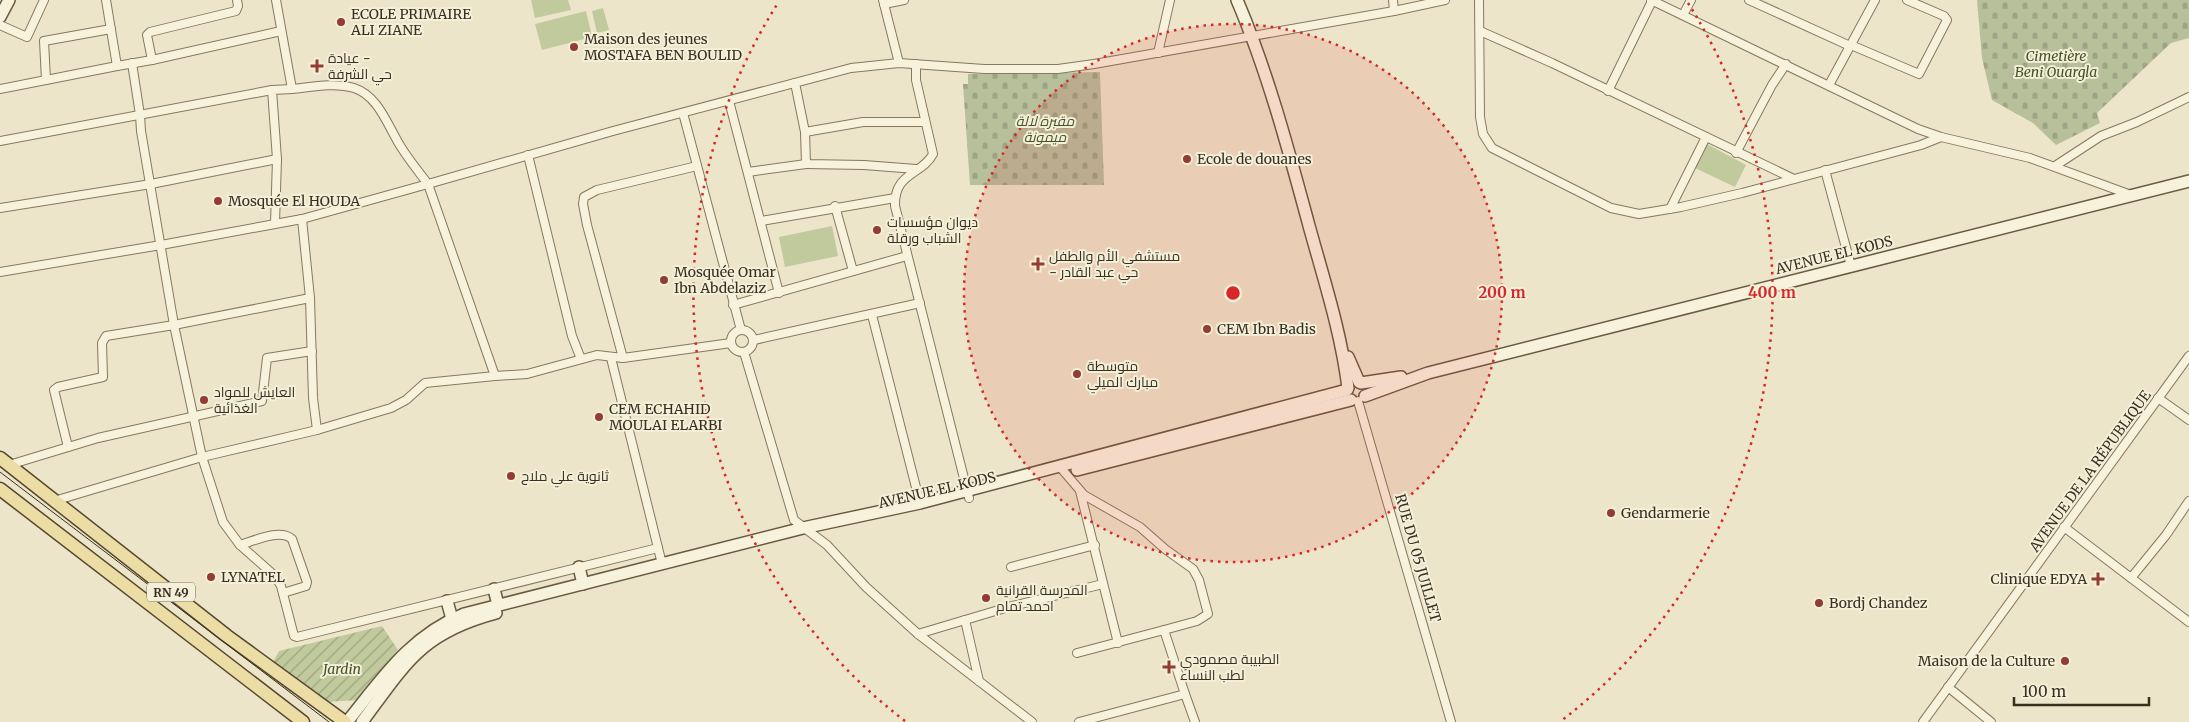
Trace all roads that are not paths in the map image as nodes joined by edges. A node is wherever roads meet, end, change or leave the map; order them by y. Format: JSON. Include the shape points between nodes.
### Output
{"nodes":[{"id":1,"x":9,"y":0,"type":"edge"},
{"id":2,"x":44,"y":0,"type":"edge"},
{"id":3,"x":106,"y":0,"type":"edge"},
{"id":4,"x":237,"y":0,"type":"edge"},
{"id":5,"x":276,"y":0,"type":"edge"},
{"id":6,"x":904,"y":0,"type":"edge"},
{"id":7,"x":1170,"y":0,"type":"edge"},
{"id":8,"x":1237,"y":0,"type":"edge"},
{"id":9,"x":1393,"y":0,"type":"edge"},
{"id":10,"x":1445,"y":0,"type":"edge"},
{"id":11,"x":1479,"y":0,"type":"edge"},
{"id":12,"x":1651,"y":0,"type":"edge"},
{"id":13,"x":1691,"y":0,"type":"edge"},
{"id":14,"x":1749,"y":0,"type":"edge"},
{"id":15,"x":1875,"y":0,"type":"edge"},
{"id":16,"x":1907,"y":0,"type":"edge"},
{"id":17,"x":884,"y":2,"type":"edge"},
{"id":18,"x":1394,"y":11,"type":"junction"},
{"id":19,"x":1683,"y":15,"type":"junction"},
{"id":20,"x":0,"y":17,"type":"edge"},
{"id":21,"x":0,"y":25,"type":"edge"},
{"id":22,"x":111,"y":30,"type":"junction"},
{"id":23,"x":281,"y":31,"type":"junction"},
{"id":24,"x":1480,"y":32,"type":"junction"},
{"id":25,"x":1252,"y":37,"type":"junction"},
{"id":26,"x":1851,"y":45,"type":"junction"},
{"id":27,"x":1158,"y":53,"type":"junction"},
{"id":28,"x":152,"y":60,"type":"junction"},
{"id":29,"x":132,"y":63,"type":"junction"},
{"id":30,"x":898,"y":64,"type":"junction"},
{"id":31,"x":916,"y":64,"type":"junction"},
{"id":32,"x":1786,"y":64,"type":"junction"},
{"id":33,"x":117,"y":66,"type":"junction"},
{"id":34,"x":46,"y":80,"type":"junction"},
{"id":35,"x":795,"y":83,"type":"junction"},
{"id":36,"x":1829,"y":85,"type":"junction"},
{"id":37,"x":0,"y":89,"type":"edge"},
{"id":38,"x":292,"y":89,"type":"junction"},
{"id":39,"x":272,"y":90,"type":"junction"},
{"id":40,"x":1608,"y":91,"type":"junction"},
{"id":41,"x":2189,"y":97,"type":"edge"},
{"id":42,"x":729,"y":101,"type":"junction"},
{"id":43,"x":683,"y":114,"type":"junction"},
{"id":44,"x":140,"y":115,"type":"junction"},
{"id":45,"x":925,"y":122,"type":"junction"},
{"id":46,"x":805,"y":132,"type":"junction"},
{"id":47,"x":1706,"y":137,"type":"junction"},
{"id":48,"x":1941,"y":137,"type":"junction"},
{"id":49,"x":0,"y":141,"type":"edge"},
{"id":50,"x":1736,"y":153,"type":"junction"},
{"id":51,"x":528,"y":155,"type":"junction"},
{"id":52,"x":277,"y":159,"type":"junction"},
{"id":53,"x":806,"y":164,"type":"junction"},
{"id":54,"x":697,"y":166,"type":"junction"},
{"id":55,"x":2055,"y":166,"type":"junction"},
{"id":56,"x":916,"y":169,"type":"junction"},
{"id":57,"x":1825,"y":170,"type":"junction"},
{"id":58,"x":748,"y":172,"type":"junction"},
{"id":59,"x":1794,"y":179,"type":"junction"},
{"id":60,"x":2189,"y":181,"type":"edge"},
{"id":61,"x":151,"y":184,"type":"junction"},
{"id":62,"x":428,"y":184,"type":"junction"},
{"id":63,"x":2132,"y":195,"type":"junction"},
{"id":64,"x":895,"y":198,"type":"junction"},
{"id":65,"x":836,"y":206,"type":"junction"},
{"id":66,"x":0,"y":208,"type":"edge"},
{"id":67,"x":1670,"y":209,"type":"junction"},
{"id":68,"x":302,"y":219,"type":"junction"},
{"id":69,"x":760,"y":221,"type":"junction"},
{"id":70,"x":275,"y":222,"type":"junction"},
{"id":71,"x":161,"y":245,"type":"junction"},
{"id":72,"x":907,"y":256,"type":"junction"},
{"id":73,"x":1851,"y":266,"type":"junction"},
{"id":74,"x":853,"y":271,"type":"junction"},
{"id":75,"x":0,"y":272,"type":"edge"},
{"id":76,"x":779,"y":293,"type":"junction"},
{"id":77,"x":310,"y":298,"type":"junction"},
{"id":78,"x":920,"y":303,"type":"junction"},
{"id":79,"x":733,"y":305,"type":"junction"},
{"id":80,"x":872,"y":315,"type":"junction"},
{"id":81,"x":174,"y":325,"type":"junction"},
{"id":82,"x":741,"y":330,"type":"junction"},
{"id":83,"x":1341,"y":339,"type":"junction"},
{"id":84,"x":754,"y":340,"type":"junction"},
{"id":85,"x":731,"y":343,"type":"junction"},
{"id":86,"x":312,"y":351,"type":"junction"},
{"id":87,"x":744,"y":352,"type":"junction"},
{"id":88,"x":2189,"y":356,"type":"edge"},
{"id":89,"x":611,"y":358,"type":"junction"},
{"id":90,"x":623,"y":358,"type":"junction"},
{"id":91,"x":581,"y":359,"type":"junction"},
{"id":92,"x":1428,"y":373,"type":"junction"},
{"id":93,"x":496,"y":376,"type":"junction"},
{"id":94,"x":1360,"y":383,"type":"junction"},
{"id":95,"x":1354,"y":395,"type":"junction"},
{"id":96,"x":2158,"y":398,"type":"junction"},
{"id":97,"x":194,"y":415,"type":"junction"},
{"id":98,"x":2189,"y":420,"type":"edge"},
{"id":99,"x":317,"y":430,"type":"junction"},
{"id":100,"x":68,"y":448,"type":"junction"},
{"id":101,"x":202,"y":458,"type":"junction"},
{"id":102,"x":4,"y":462,"type":"edge"},
{"id":103,"x":1062,"y":470,"type":"junction"},
{"id":104,"x":0,"y":488,"type":"edge"},
{"id":105,"x":1080,"y":491,"type":"junction"},
{"id":106,"x":968,"y":494,"type":"junction"},
{"id":107,"x":54,"y":501,"type":"junction"},
{"id":108,"x":2189,"y":501,"type":"edge"},
{"id":109,"x":920,"y":503,"type":"junction"},
{"id":110,"x":2064,"y":527,"type":"junction"},
{"id":111,"x":807,"y":530,"type":"junction"},
{"id":112,"x":240,"y":545,"type":"junction"},
{"id":113,"x":1095,"y":545,"type":"junction"},
{"id":114,"x":658,"y":548,"type":"junction"},
{"id":115,"x":662,"y":564,"type":"junction"},
{"id":116,"x":579,"y":567,"type":"junction"},
{"id":117,"x":1011,"y":567,"type":"dead end"},
{"id":118,"x":2131,"y":578,"type":"junction"},
{"id":119,"x":583,"y":584,"type":"junction"},
{"id":120,"x":1103,"y":584,"type":"junction"},
{"id":121,"x":494,"y":589,"type":"junction"},
{"id":122,"x":283,"y":593,"type":"junction"},
{"id":123,"x":447,"y":600,"type":"junction"},
{"id":124,"x":498,"y":605,"type":"junction"},
{"id":125,"x":452,"y":619,"type":"junction"},
{"id":126,"x":965,"y":620,"type":"junction"},
{"id":127,"x":2189,"y":622,"type":"edge"},
{"id":128,"x":1164,"y":630,"type":"junction"},
{"id":129,"x":918,"y":634,"type":"junction"},
{"id":130,"x":1118,"y":643,"type":"junction"},
{"id":131,"x":1077,"y":652,"type":"dead end"},
{"id":132,"x":980,"y":681,"type":"junction"},
{"id":133,"x":1948,"y":687,"type":"junction"},
{"id":134,"x":1186,"y":694,"type":"junction"},
{"id":135,"x":303,"y":722,"type":"edge"},
{"id":136,"x":346,"y":722,"type":"edge"},
{"id":137,"x":362,"y":722,"type":"edge"},
{"id":138,"x":1032,"y":722,"type":"edge"},
{"id":139,"x":1079,"y":722,"type":"edge"},
{"id":140,"x":1195,"y":722,"type":"edge"},
{"id":141,"x":1452,"y":722,"type":"edge"},
{"id":142,"x":1923,"y":722,"type":"edge"},
{"id":143,"x":1991,"y":722,"type":"edge"}],
"edges":[{"from":1,"to":20,"type":"main road"},
{"from":2,"to":21,"type":"street","via":[[27,37]]},
{"from":3,"to":22,"type":"street"},
{"from":4,"to":28,"type":"street","via":[[236,11],[150,32],[147,40]]},
{"from":5,"to":23,"type":"street"},
{"from":6,"to":17,"type":"street"},
{"from":7,"to":27,"type":"street"},
{"from":8,"to":25,"type":"main road"},
{"from":9,"to":18,"type":"street"},
{"from":10,"to":18,"type":"street"},
{"from":11,"to":24,"type":"street"},
{"from":12,"to":19,"type":"street"},
{"from":12,"to":40,"type":"street"},
{"from":13,"to":19,"type":"street"},
{"from":14,"to":26,"type":"street"},
{"from":15,"to":26,"type":"street"},
{"from":16,"to":26,"type":"street","via":[[1947,20],[1919,74]]},
{"from":17,"to":30,"type":"street"},
{"from":18,"to":25,"type":"street"},
{"from":19,"to":32,"type":"street"},
{"from":22,"to":33,"type":"street"},
{"from":22,"to":34,"type":"street","via":[[44,40]]},
{"from":23,"to":28,"type":"street"},
{"from":23,"to":38,"type":"street"},
{"from":24,"to":40,"type":"street"},
{"from":24,"to":67,"type":"street","via":[[1480,117],[1483,134],[1492,148],[1611,208],[1639,214]]},
{"from":25,"to":27,"type":"street"},
{"from":25,"to":83,"type":"main road"},
{"from":26,"to":36,"type":"street"},
{"from":27,"to":31,"type":"street","via":[[1058,69],[984,69]]},
{"from":28,"to":29,"type":"street"},
{"from":29,"to":33,"type":"street"},
{"from":29,"to":44,"type":"street"},
{"from":30,"to":31,"type":"street"},
{"from":30,"to":35,"type":"street","via":[[851,68]]},
{"from":31,"to":45,"type":"street"},
{"from":32,"to":36,"type":"street"},
{"from":32,"to":50,"type":"street"},
{"from":33,"to":34,"type":"street"},
{"from":34,"to":37,"type":"street"},
{"from":35,"to":42,"type":"street"},
{"from":35,"to":46,"type":"street"},
{"from":36,"to":48,"type":"street"},
{"from":38,"to":39,"type":"street"},
{"from":38,"to":62,"type":"street","via":[[342,86],[367,94]]},
{"from":39,"to":44,"type":"street"},
{"from":39,"to":52,"type":"street"},
{"from":40,"to":47,"type":"street"},
{"from":41,"to":55,"type":"street","via":[[2101,136]]},
{"from":42,"to":43,"type":"street"},
{"from":42,"to":58,"type":"street"},
{"from":43,"to":51,"type":"street"},
{"from":43,"to":54,"type":"street"},
{"from":44,"to":49,"type":"street"},
{"from":44,"to":61,"type":"street"},
{"from":45,"to":46,"type":"street","via":[[863,122]]},
{"from":45,"to":56,"type":"street","via":[[933,154]]},
{"from":46,"to":53,"type":"street"},
{"from":47,"to":50,"type":"street"},
{"from":47,"to":67,"type":"street"},
{"from":48,"to":55,"type":"street"},
{"from":48,"to":57,"type":"street"},
{"from":50,"to":59,"type":"street"},
{"from":51,"to":62,"type":"street"},
{"from":51,"to":91,"type":"street","via":[[572,336]]},
{"from":52,"to":61,"type":"street"},
{"from":52,"to":70,"type":"street"},
{"from":53,"to":56,"type":"street"},
{"from":53,"to":58,"type":"street"},
{"from":54,"to":79,"type":"street"},
{"from":54,"to":90,"type":"street","via":[[597,190],[584,197],[587,224]]},
{"from":55,"to":63,"type":"street"},
{"from":56,"to":64,"type":"street","via":[[901,183]]},
{"from":57,"to":59,"type":"street"},
{"from":57,"to":73,"type":"street"},
{"from":58,"to":69,"type":"street"},
{"from":59,"to":67,"type":"street"},
{"from":60,"to":63,"type":"main road","name":"AVENUE EL KODS"},
{"from":61,"to":66,"type":"street"},
{"from":61,"to":71,"type":"street"},
{"from":62,"to":68,"type":"street"},
{"from":62,"to":93,"type":"street"},
{"from":63,"to":73,"type":"main road","name":"AVENUE EL KODS"},
{"from":64,"to":65,"type":"street"},
{"from":64,"to":72,"type":"street"},
{"from":65,"to":69,"type":"street"},
{"from":65,"to":74,"type":"street"},
{"from":68,"to":70,"type":"street"},
{"from":68,"to":77,"type":"street"},
{"from":69,"to":76,"type":"street"},
{"from":70,"to":71,"type":"street"},
{"from":71,"to":75,"type":"street"},
{"from":71,"to":81,"type":"street"},
{"from":72,"to":74,"type":"street"},
{"from":72,"to":78,"type":"street"},
{"from":73,"to":92,"type":"main road","name":"AVENUE EL KODS"},
{"from":74,"to":76,"type":"street"},
{"from":76,"to":79,"type":"street"},
{"from":77,"to":81,"type":"street"},
{"from":77,"to":86,"type":"street"},
{"from":78,"to":80,"type":"street"},
{"from":78,"to":106,"type":"street"},
{"from":79,"to":82,"type":"street"},
{"from":80,"to":84,"type":"street"},
{"from":80,"to":109,"type":"street"},
{"from":81,"to":97,"type":"street"},
{"from":81,"to":100,"type":"street","via":[[106,336],[102,343],[103,377],[55,388],[56,405]]},
{"from":82,"to":84,"type":"street","via":[[751,334]]},
{"from":82,"to":85,"type":"street","via":[[735,332]]},
{"from":83,"to":94,"type":"main road"},
{"from":83,"to":95,"type":"main road"},
{"from":84,"to":87,"type":"street","via":[[749,350]]},
{"from":85,"to":87,"type":"street"},
{"from":85,"to":90,"type":"street"},
{"from":86,"to":97,"type":"street","via":[[267,358],[262,401]]},
{"from":86,"to":99,"type":"street"},
{"from":87,"to":111,"type":"street","via":[[792,517]]},
{"from":88,"to":96,"type":"street","name":"AVENUE DE LA RÉPUBLIQUE"},
{"from":89,"to":90,"type":"street"},
{"from":89,"to":91,"type":"street","via":[[597,355]]},
{"from":89,"to":114,"type":"street"},
{"from":91,"to":93,"type":"street","via":[[526,374]]},
{"from":92,"to":94,"type":"main road","name":"AVENUE EL KODS"},
{"from":92,"to":95,"type":"main road","name":"AVENUE EL KODS"},
{"from":93,"to":99,"type":"street","via":[[424,383],[399,405]]},
{"from":94,"to":95,"type":"main road","via":[[1365,389]]},
{"from":95,"to":103,"type":"main road","name":"AVENUE EL KODS"},
{"from":95,"to":141,"type":"street","name":"RUE DU 05 JUILLET"},
{"from":96,"to":98,"type":"street"},
{"from":96,"to":110,"type":"street","name":"AVENUE DE LA RÉPUBLIQUE"},
{"from":97,"to":100,"type":"street"},
{"from":97,"to":101,"type":"street"},
{"from":99,"to":101,"type":"street"},
{"from":100,"to":102,"type":"street"},
{"from":101,"to":107,"type":"street"},
{"from":101,"to":112,"type":"street","via":[[223,522]]},
{"from":102,"to":107,"type":"main road","number":"RN 49"},
{"from":103,"to":105,"type":"street"},
{"from":103,"to":106,"type":"main road","name":"AVENUE EL KODS"},
{"from":104,"to":135,"type":"main road","number":"RN 49"},
{"from":105,"to":113,"type":"street"},
{"from":105,"to":128,"type":"street","via":[[1140,527],[1196,572],[1208,614]]},
{"from":106,"to":109,"type":"main road","name":"AVENUE EL KODS"},
{"from":106,"to":111,"type":"main road","name":"AVENUE EL KODS","via":[[922,510]]},
{"from":107,"to":136,"type":"main road","number":"RN 49","via":[[227,636]]},
{"from":108,"to":118,"type":"street"},
{"from":109,"to":111,"type":"main road","name":"AVENUE EL KODS"},
{"from":110,"to":118,"type":"street"},
{"from":110,"to":133,"type":"street","name":"AVENUE DE LA RÉPUBLIQUE"},
{"from":111,"to":115,"type":"main road"},
{"from":111,"to":129,"type":"street","via":[[827,545],[866,587]]},
{"from":111,"to":137,"type":"main road","via":[[458,625],[415,653]]},
{"from":112,"to":122,"type":"street","via":[[276,576]]},
{"from":112,"to":122,"type":"street","via":[[280,534],[292,539],[307,582],[306,586]]},
{"from":113,"to":117,"type":"street"},
{"from":113,"to":120,"type":"street"},
{"from":114,"to":115,"type":"street"},
{"from":114,"to":116,"type":"street"},
{"from":115,"to":119,"type":"main road"},
{"from":116,"to":119,"type":"main road"},
{"from":116,"to":121,"type":"street"},
{"from":118,"to":127,"type":"street"},
{"from":119,"to":124,"type":"main road"},
{"from":120,"to":126,"type":"street"},
{"from":120,"to":130,"type":"street"},
{"from":121,"to":123,"type":"street"},
{"from":121,"to":124,"type":"main road"},
{"from":122,"to":123,"type":"street","via":[[292,634],[297,637]]},
{"from":123,"to":125,"type":"main road"},
{"from":124,"to":125,"type":"main road"},
{"from":125,"to":136,"type":"main road","via":[[410,648]]},
{"from":126,"to":129,"type":"street"},
{"from":126,"to":132,"type":"street"},
{"from":128,"to":130,"type":"street"},
{"from":128,"to":134,"type":"street"},
{"from":129,"to":132,"type":"street"},
{"from":130,"to":131,"type":"street"},
{"from":132,"to":138,"type":"street"},
{"from":133,"to":142,"type":"street","name":"AVENUE DE LA RÉPUBLIQUE"},
{"from":133,"to":143,"type":"street"},
{"from":134,"to":139,"type":"street"},
{"from":134,"to":140,"type":"street"}]}
